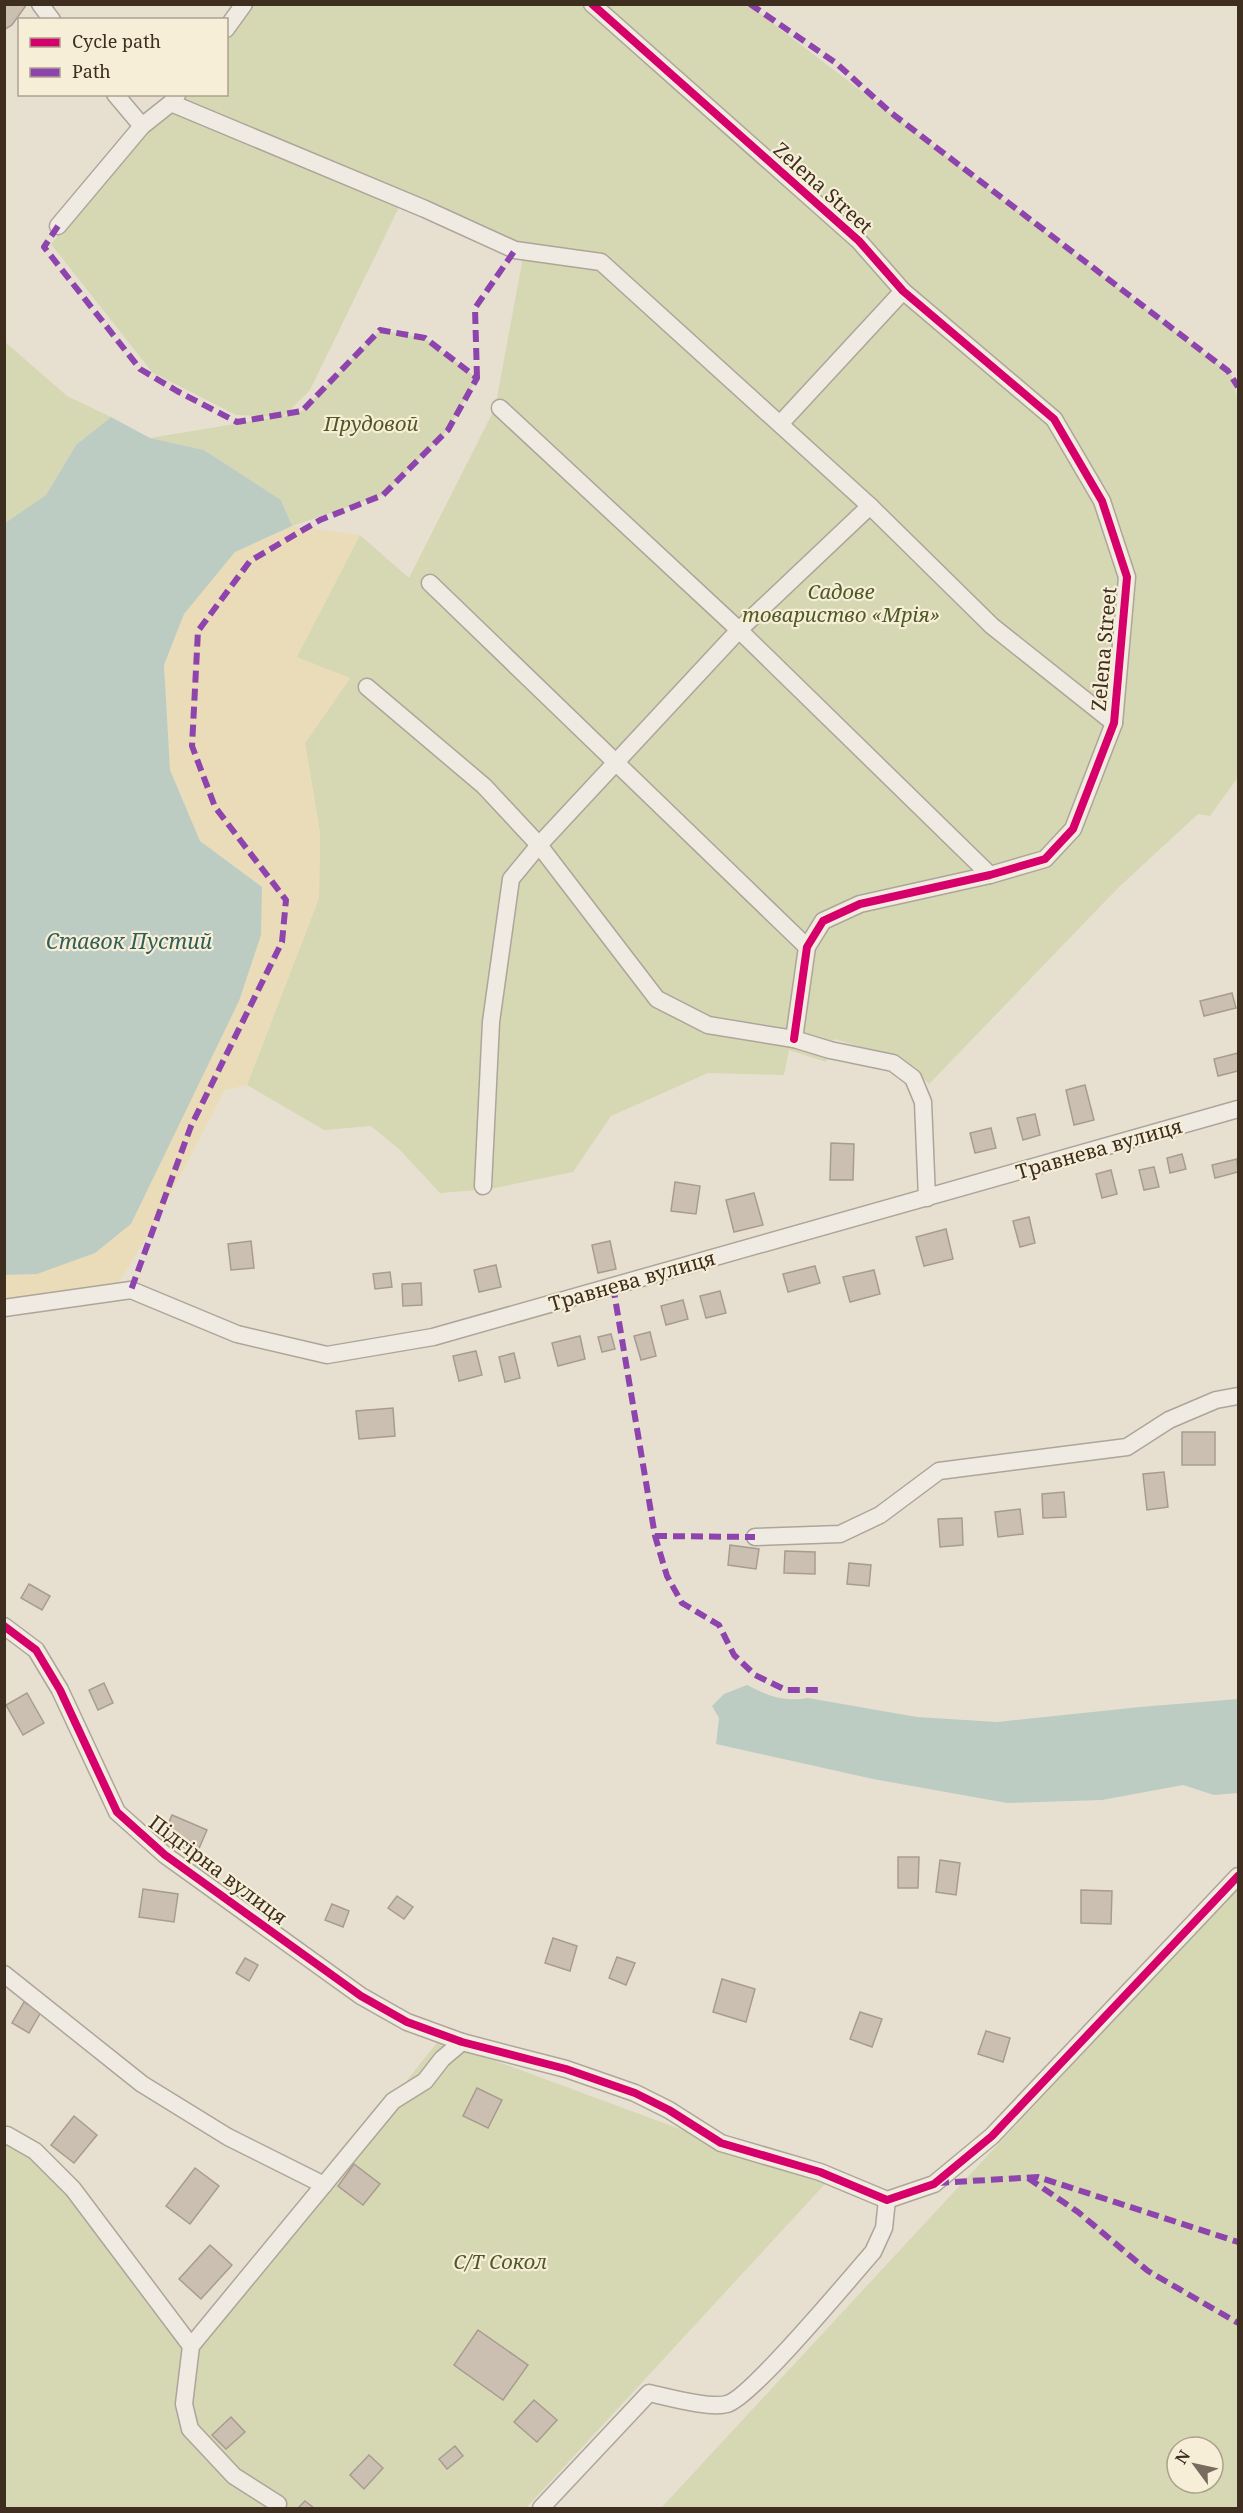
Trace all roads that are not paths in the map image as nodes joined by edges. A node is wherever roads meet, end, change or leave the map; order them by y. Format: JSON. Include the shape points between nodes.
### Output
{"nodes":[{"id":1,"x":40,"y":4,"type":"edge"},
{"id":2,"x":244,"y":4,"type":"edge"},
{"id":3,"x":592,"y":4,"type":"edge"},
{"id":4,"x":50,"y":18,"type":"edge"},
{"id":5,"x":228,"y":26,"type":"edge"},
{"id":6,"x":117,"y":96,"type":"edge"},
{"id":7,"x":174,"y":99,"type":"edge"},
{"id":8,"x":141,"y":126,"type":"junction"},
{"id":9,"x":58,"y":226,"type":"dead end"},
{"id":10,"x":903,"y":291,"type":"junction"},
{"id":11,"x":501,"y":408,"type":"dead end"},
{"id":12,"x":780,"y":424,"type":"junction"},
{"id":13,"x":870,"y":506,"type":"junction"},
{"id":14,"x":430,"y":583,"type":"dead end"},
{"id":15,"x":739,"y":630,"type":"junction"},
{"id":16,"x":367,"y":687,"type":"dead end"},
{"id":17,"x":1114,"y":723,"type":"junction"},
{"id":18,"x":616,"y":763,"type":"junction"},
{"id":19,"x":539,"y":845,"type":"junction"},
{"id":20,"x":990,"y":875,"type":"junction"},
{"id":21,"x":807,"y":948,"type":"junction"},
{"id":22,"x":794,"y":1039,"type":"junction"},
{"id":23,"x":1239,"y":1109,"type":"edge"},
{"id":24,"x":483,"y":1186,"type":"dead end"},
{"id":25,"x":927,"y":1198,"type":"junction"},
{"id":26,"x":4,"y":1308,"type":"edge"},
{"id":27,"x":1239,"y":1396,"type":"edge"},
{"id":28,"x":755,"y":1537,"type":"dead end"},
{"id":29,"x":4,"y":1626,"type":"edge"},
{"id":30,"x":1239,"y":1876,"type":"edge"},
{"id":31,"x":4,"y":1974,"type":"edge"},
{"id":32,"x":462,"y":2042,"type":"junction"},
{"id":33,"x":6,"y":2134,"type":"edge"},
{"id":34,"x":4,"y":2153,"type":"edge"},
{"id":35,"x":324,"y":2185,"type":"junction"},
{"id":36,"x":887,"y":2200,"type":"junction"},
{"id":37,"x":191,"y":2346,"type":"junction"},
{"id":38,"x":278,"y":2504,"type":"dead end"},
{"id":39,"x":542,"y":2508,"type":"edge"}],
"edges":[{"from":1,"to":4,"type":"street"},
{"from":2,"to":5,"type":"street"},
{"from":3,"to":10,"type":"street","name":"Zelena Street","via":[[859,242]]},
{"from":6,"to":8,"type":"street"},
{"from":7,"to":8,"type":"street"},
{"from":7,"to":12,"type":"street","via":[[515,250],[601,262]]},
{"from":8,"to":9,"type":"street"},
{"from":10,"to":12,"type":"street"},
{"from":10,"to":17,"type":"street","name":"Zelena Street","via":[[1054,419],[1102,501],[1127,578]]},
{"from":11,"to":15,"type":"street"},
{"from":12,"to":13,"type":"street"},
{"from":13,"to":15,"type":"street"},
{"from":13,"to":17,"type":"street","via":[[992,626]]},
{"from":14,"to":18,"type":"street"},
{"from":15,"to":18,"type":"street"},
{"from":15,"to":20,"type":"street"},
{"from":16,"to":19,"type":"street","via":[[484,786]]},
{"from":17,"to":20,"type":"street","name":"Zelena Street","via":[[1073,829],[1045,859]]},
{"from":18,"to":19,"type":"street"},
{"from":18,"to":21,"type":"street"},
{"from":19,"to":22,"type":"street","via":[[657,999],[708,1025]]},
{"from":19,"to":24,"type":"street","via":[[511,879],[491,1022]]},
{"from":20,"to":21,"type":"street","name":"Zelena Street","via":[[860,904],[823,921]]},
{"from":21,"to":22,"type":"street","name":"Zelena Street"},
{"from":22,"to":25,"type":"street","via":[[893,1064],[913,1078],[922,1102]]},
{"from":23,"to":25,"type":"street","name":"Травнева вулиця"},
{"from":25,"to":26,"type":"street","name":"Травнева вулиця","via":[[433,1337],[327,1355],[237,1334],[131,1290]]},
{"from":27,"to":28,"type":"street","via":[[1216,1400],[1169,1420],[1127,1447],[939,1471],[880,1515],[840,1534]]},
{"from":29,"to":32,"type":"street","name":"Підгірна вулиця","via":[[36,1650],[60,1690],[117,1812],[165,1855],[361,1996],[407,2022]]},
{"from":30,"to":36,"type":"street","via":[[992,2136],[934,2184]]},
{"from":31,"to":35,"type":"street","via":[[142,2084],[228,2137]]},
{"from":32,"to":35,"type":"street","via":[[425,2080],[393,2101]]},
{"from":32,"to":36,"type":"street","name":"Підгірна вулиця","via":[[566,2069],[635,2093],[721,2143],[820,2172]]},
{"from":33,"to":34,"type":"street"},
{"from":33,"to":37,"type":"street","via":[[35,2151],[73,2189]]},
{"from":35,"to":37,"type":"street"},
{"from":36,"to":39,"type":"street","via":[[884,2228],[873,2252],[755,2384],[727,2404],[698,2403],[649,2393]]},
{"from":37,"to":38,"type":"street","via":[[184,2404],[190,2429],[234,2476]]}]}
